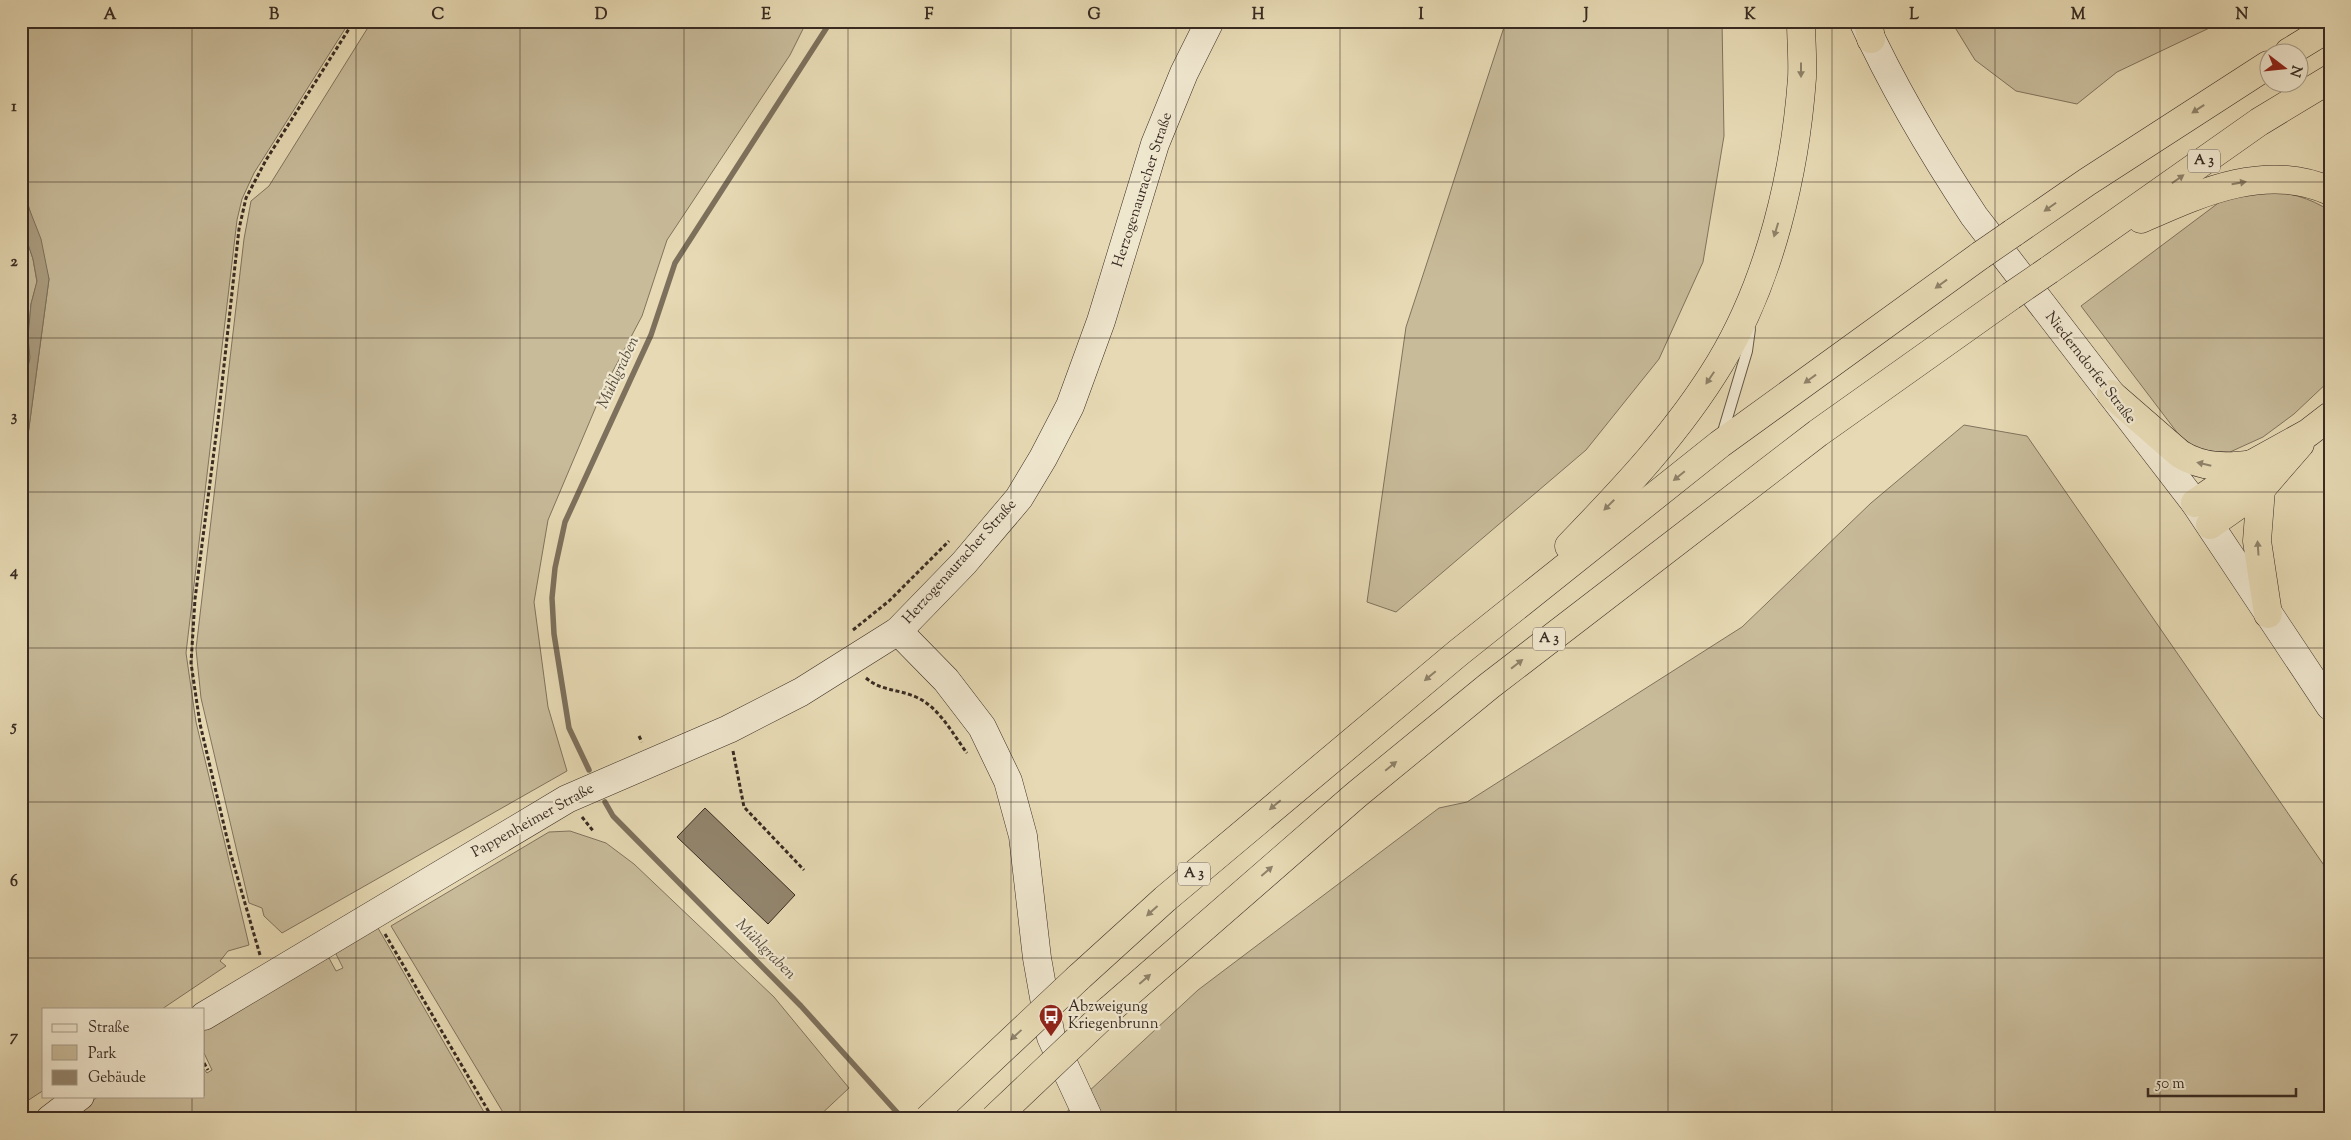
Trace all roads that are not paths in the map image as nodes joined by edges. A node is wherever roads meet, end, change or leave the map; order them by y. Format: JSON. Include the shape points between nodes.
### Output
{"nodes":[{"id":1,"x":1210,"y":21,"type":"edge"},
{"id":2,"x":1800,"y":21,"type":"edge"},
{"id":3,"x":1867,"y":27,"type":"edge"},
{"id":4,"x":2330,"y":27,"type":"edge"},
{"id":5,"x":2305,"y":42,"type":"edge"},
{"id":6,"x":2258,"y":71,"type":"edge"},
{"id":7,"x":2330,"y":79,"type":"edge"},
{"id":8,"x":2330,"y":191,"type":"edge"},
{"id":9,"x":2081,"y":247,"type":"junction"},
{"id":10,"x":1755,"y":290,"type":"junction"},
{"id":11,"x":2110,"y":394,"type":"junction"},
{"id":12,"x":2330,"y":416,"type":"edge"},
{"id":13,"x":1720,"y":444,"type":"junction"},
{"id":14,"x":2256,"y":477,"type":"junction"},
{"id":15,"x":2195,"y":503,"type":"junction"},
{"id":16,"x":2210,"y":525,"type":"junction"},
{"id":17,"x":2268,"y":614,"type":"junction"},
{"id":18,"x":898,"y":631,"type":"junction"},
{"id":19,"x":1458,"y":653,"type":"junction"},
{"id":20,"x":2330,"y":706,"type":"edge"},
{"id":21,"x":205,"y":1015,"type":"edge"},
{"id":22,"x":77,"y":1098,"type":"edge"},
{"id":23,"x":50,"y":1119,"type":"edge"},
{"id":24,"x":928,"y":1119,"type":"edge"},
{"id":25,"x":994,"y":1119,"type":"edge"},
{"id":26,"x":1088,"y":1119,"type":"edge"}],
"edges":[{"from":1,"to":18,"type":"street","name":"Herzogenauracher Straße","via":[[1184,73],[1156,144],[1102,320],[1070,406],[1019,498],[964,563]]},
{"from":2,"to":10,"type":"highway","one_way":true,"via":[[1802,76],[1794,151],[1777,228]]},
{"from":3,"to":11,"type":"street","name":"Niederndorfer Straße","via":[[1900,96],[1944,172]]},
{"from":4,"to":5,"type":"highway"},
{"from":6,"to":13,"type":"highway","number":"A 3","one_way":true,"bridge":true,"via":[[1981,255]]},
{"from":9,"to":7,"type":"highway","number":"A 3","one_way":true,"via":[[2259,122]]},
{"from":9,"to":8,"type":"highway","one_way":true,"via":[[2192,196],[2227,186],[2276,178],[2295,180]]},
{"from":25,"to":9,"type":"highway","number":"A 3","one_way":true,"bridge":true,"via":[[1108,1011],[1356,795],[1489,686],[1818,433]]},
{"from":10,"to":13,"type":"lane","via":[[1747,351]]},
{"from":10,"to":19,"type":"highway","one_way":true,"via":[[1721,362],[1679,423],[1613,500]]},
{"from":14,"to":11,"type":"highway","one_way":true,"via":[[2231,468],[2191,461]]},
{"from":11,"to":15,"type":"street","name":"Niederndorfer Straße"},
{"from":12,"to":14,"type":"highway"},
{"from":13,"to":19,"type":"highway","number":"A 3","one_way":true},
{"from":14,"to":15,"type":"highway"},
{"from":14,"to":16,"type":"highway"},
{"from":17,"to":14,"type":"highway","one_way":true,"via":[[2257,541]]},
{"from":15,"to":16,"type":"street","name":"Niederndorfer Straße"},
{"from":16,"to":17,"type":"street","name":"Niederndorfer Straße"},
{"from":17,"to":20,"type":"street","name":"Niederndorfer Straße"},
{"from":18,"to":21,"type":"street","name":"Pappenheimer Straße","via":[[801,692],[729,729],[567,799]]},
{"from":18,"to":26,"type":"street","name":"Herzogenauracher Straße","via":[[946,680],[982,727],[1008,781],[1023,836],[1037,958],[1051,1036]]},
{"from":19,"to":24,"type":"highway","number":"A 3","one_way":true,"bridge":true,"via":[[1173,893]]},
{"from":22,"to":23,"type":"street"}]}
